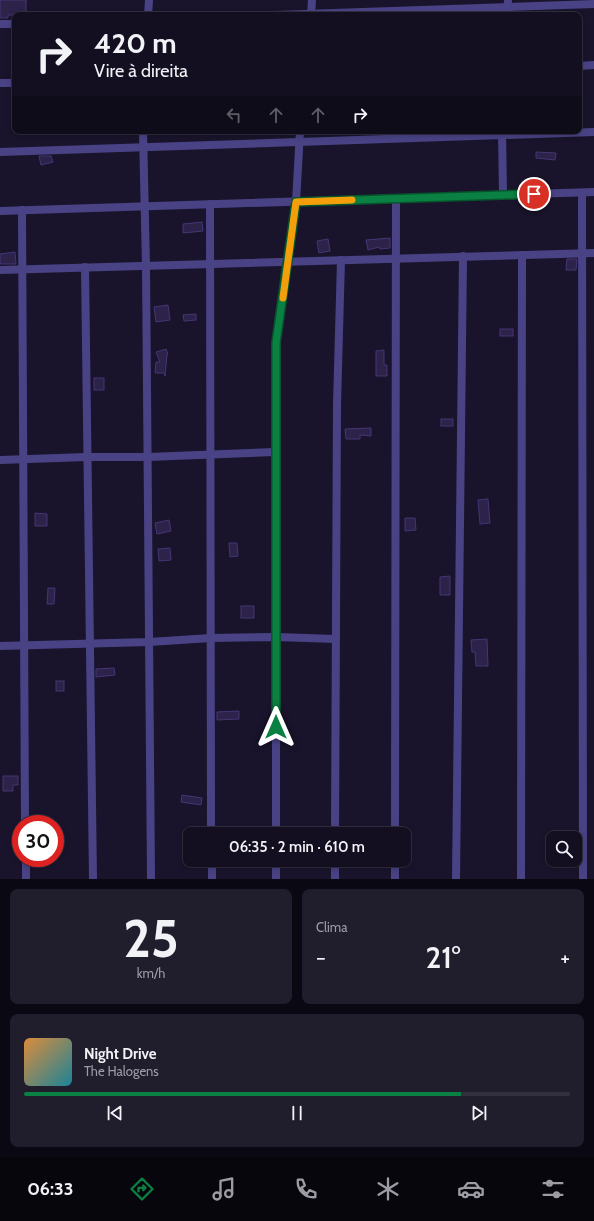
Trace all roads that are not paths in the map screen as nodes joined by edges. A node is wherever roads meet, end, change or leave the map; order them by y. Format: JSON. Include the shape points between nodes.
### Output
{"nodes":[{"id":1,"x":149,"y":0,"type":"edge"},
{"id":2,"x":312,"y":0,"type":"edge"},
{"id":3,"x":594,"y":4,"type":"edge"},
{"id":4,"x":507,"y":7,"type":"edge"},
{"id":5,"x":148,"y":12,"type":"edge"},
{"id":6,"x":311,"y":12,"type":"edge"},
{"id":7,"x":367,"y":12,"type":"edge"},
{"id":8,"x":0,"y":24,"type":"edge"},
{"id":9,"x":12,"y":24,"type":"edge"},
{"id":10,"x":594,"y":65,"type":"edge"},
{"id":11,"x":582,"y":66,"type":"edge"},
{"id":12,"x":0,"y":83,"type":"edge"},
{"id":13,"x":12,"y":83,"type":"edge"},
{"id":14,"x":582,"y":132,"type":"edge"},
{"id":15,"x":594,"y":132,"type":"edge"},
{"id":16,"x":143,"y":134,"type":"edge"},
{"id":17,"x":300,"y":134,"type":"edge"},
{"id":18,"x":479,"y":134,"type":"edge"},
{"id":19,"x":502,"y":134,"type":"edge"},
{"id":20,"x":299,"y":142,"type":"junction"},
{"id":21,"x":142,"y":147,"type":"junction"},
{"id":22,"x":0,"y":152,"type":"edge"},
{"id":23,"x":594,"y":192,"type":"edge"},
{"id":24,"x":582,"y":193,"type":"junction"},
{"id":25,"x":503,"y":195,"type":"junction"},
{"id":26,"x":396,"y":199,"type":"junction"},
{"id":27,"x":296,"y":202,"type":"junction"},
{"id":28,"x":210,"y":204,"type":"junction"},
{"id":29,"x":144,"y":206,"type":"junction"},
{"id":30,"x":22,"y":210,"type":"junction"},
{"id":31,"x":0,"y":211,"type":"edge"},
{"id":32,"x":582,"y":253,"type":"junction"},
{"id":33,"x":594,"y":253,"type":"edge"},
{"id":34,"x":522,"y":255,"type":"junction"},
{"id":35,"x":463,"y":256,"type":"junction"},
{"id":36,"x":396,"y":258,"type":"junction"},
{"id":37,"x":341,"y":260,"type":"junction"},
{"id":38,"x":288,"y":261,"type":"junction"},
{"id":39,"x":210,"y":264,"type":"junction"},
{"id":40,"x":146,"y":266,"type":"junction"},
{"id":41,"x":85,"y":267,"type":"junction"},
{"id":42,"x":22,"y":269,"type":"junction"},
{"id":43,"x":0,"y":270,"type":"edge"},
{"id":44,"x":276,"y":452,"type":"junction"},
{"id":45,"x":211,"y":454,"type":"junction"},
{"id":46,"x":87,"y":456,"type":"junction"},
{"id":47,"x":148,"y":457,"type":"junction"},
{"id":48,"x":23,"y":459,"type":"junction"},
{"id":49,"x":0,"y":460,"type":"edge"},
{"id":50,"x":276,"y":637,"type":"junction"},
{"id":51,"x":211,"y":638,"type":"junction"},
{"id":52,"x":336,"y":639,"type":"junction"},
{"id":53,"x":149,"y":642,"type":"junction"},
{"id":54,"x":24,"y":644,"type":"junction"},
{"id":55,"x":90,"y":644,"type":"junction"},
{"id":56,"x":0,"y":646,"type":"edge"},
{"id":57,"x":26,"y":815,"type":"edge"},
{"id":58,"x":212,"y":827,"type":"edge"},
{"id":59,"x":276,"y":827,"type":"edge"},
{"id":60,"x":335,"y":827,"type":"edge"},
{"id":61,"x":395,"y":827,"type":"edge"},
{"id":62,"x":26,"y":867,"type":"edge"},
{"id":63,"x":212,"y":867,"type":"edge"},
{"id":64,"x":276,"y":867,"type":"edge"},
{"id":65,"x":335,"y":867,"type":"edge"},
{"id":66,"x":395,"y":867,"type":"edge"},
{"id":67,"x":26,"y":879,"type":"edge"},
{"id":68,"x":93,"y":879,"type":"edge"},
{"id":69,"x":150,"y":879,"type":"edge"},
{"id":70,"x":212,"y":879,"type":"edge"},
{"id":71,"x":276,"y":879,"type":"edge"},
{"id":72,"x":335,"y":879,"type":"edge"},
{"id":73,"x":395,"y":879,"type":"edge"},
{"id":74,"x":456,"y":879,"type":"edge"},
{"id":75,"x":522,"y":879,"type":"edge"},
{"id":76,"x":583,"y":879,"type":"edge"}],
"edges":[{"from":1,"to":5,"type":"street"},
{"from":2,"to":6,"type":"street"},
{"from":3,"to":4,"type":"street"},
{"from":4,"to":7,"type":"street"},
{"from":8,"to":9,"type":"street"},
{"from":10,"to":11,"type":"street"},
{"from":12,"to":13,"type":"street"},
{"from":14,"to":15,"type":"street"},
{"from":16,"to":21,"type":"street"},
{"from":17,"to":20,"type":"street"},
{"from":18,"to":20,"type":"street"},
{"from":19,"to":25,"type":"street"},
{"from":20,"to":21,"type":"street"},
{"from":20,"to":27,"type":"street"},
{"from":21,"to":22,"type":"street"},
{"from":21,"to":29,"type":"street"},
{"from":23,"to":24,"type":"street"},
{"from":24,"to":25,"type":"street"},
{"from":24,"to":32,"type":"street"},
{"from":25,"to":26,"type":"street"},
{"from":26,"to":27,"type":"street"},
{"from":26,"to":36,"type":"street"},
{"from":27,"to":28,"type":"street"},
{"from":27,"to":38,"type":"street"},
{"from":28,"to":29,"type":"street"},
{"from":28,"to":39,"type":"street"},
{"from":29,"to":30,"type":"street"},
{"from":29,"to":40,"type":"street"},
{"from":30,"to":31,"type":"street"},
{"from":30,"to":42,"type":"street"},
{"from":32,"to":33,"type":"street"},
{"from":32,"to":34,"type":"street"},
{"from":32,"to":76,"type":"street"},
{"from":34,"to":35,"type":"street"},
{"from":34,"to":75,"type":"street"},
{"from":35,"to":36,"type":"street"},
{"from":35,"to":74,"type":"street"},
{"from":36,"to":37,"type":"street"},
{"from":36,"to":61,"type":"street"},
{"from":37,"to":38,"type":"street"},
{"from":37,"to":52,"type":"street","via":[[337,404]]},
{"from":38,"to":39,"type":"street"},
{"from":38,"to":44,"type":"street","via":[[276,343]]},
{"from":39,"to":40,"type":"street"},
{"from":39,"to":45,"type":"street"},
{"from":40,"to":41,"type":"street"},
{"from":40,"to":47,"type":"street"},
{"from":41,"to":42,"type":"street"},
{"from":41,"to":46,"type":"street"},
{"from":42,"to":43,"type":"street"},
{"from":42,"to":48,"type":"street"},
{"from":44,"to":45,"type":"street"},
{"from":44,"to":50,"type":"street"},
{"from":45,"to":47,"type":"street"},
{"from":45,"to":51,"type":"street"},
{"from":46,"to":47,"type":"street"},
{"from":46,"to":48,"type":"street"},
{"from":46,"to":55,"type":"street"},
{"from":47,"to":53,"type":"street"},
{"from":48,"to":49,"type":"street"},
{"from":48,"to":54,"type":"street"},
{"from":50,"to":51,"type":"street"},
{"from":50,"to":52,"type":"street"},
{"from":50,"to":59,"type":"street"},
{"from":51,"to":53,"type":"street"},
{"from":51,"to":58,"type":"street"},
{"from":52,"to":60,"type":"street"},
{"from":53,"to":55,"type":"street"},
{"from":53,"to":69,"type":"street"},
{"from":54,"to":55,"type":"street"},
{"from":54,"to":56,"type":"street"},
{"from":54,"to":57,"type":"street"},
{"from":55,"to":68,"type":"street"},
{"from":62,"to":67,"type":"street"},
{"from":63,"to":70,"type":"street"},
{"from":64,"to":71,"type":"street"},
{"from":65,"to":72,"type":"street"},
{"from":66,"to":73,"type":"street"}]}
